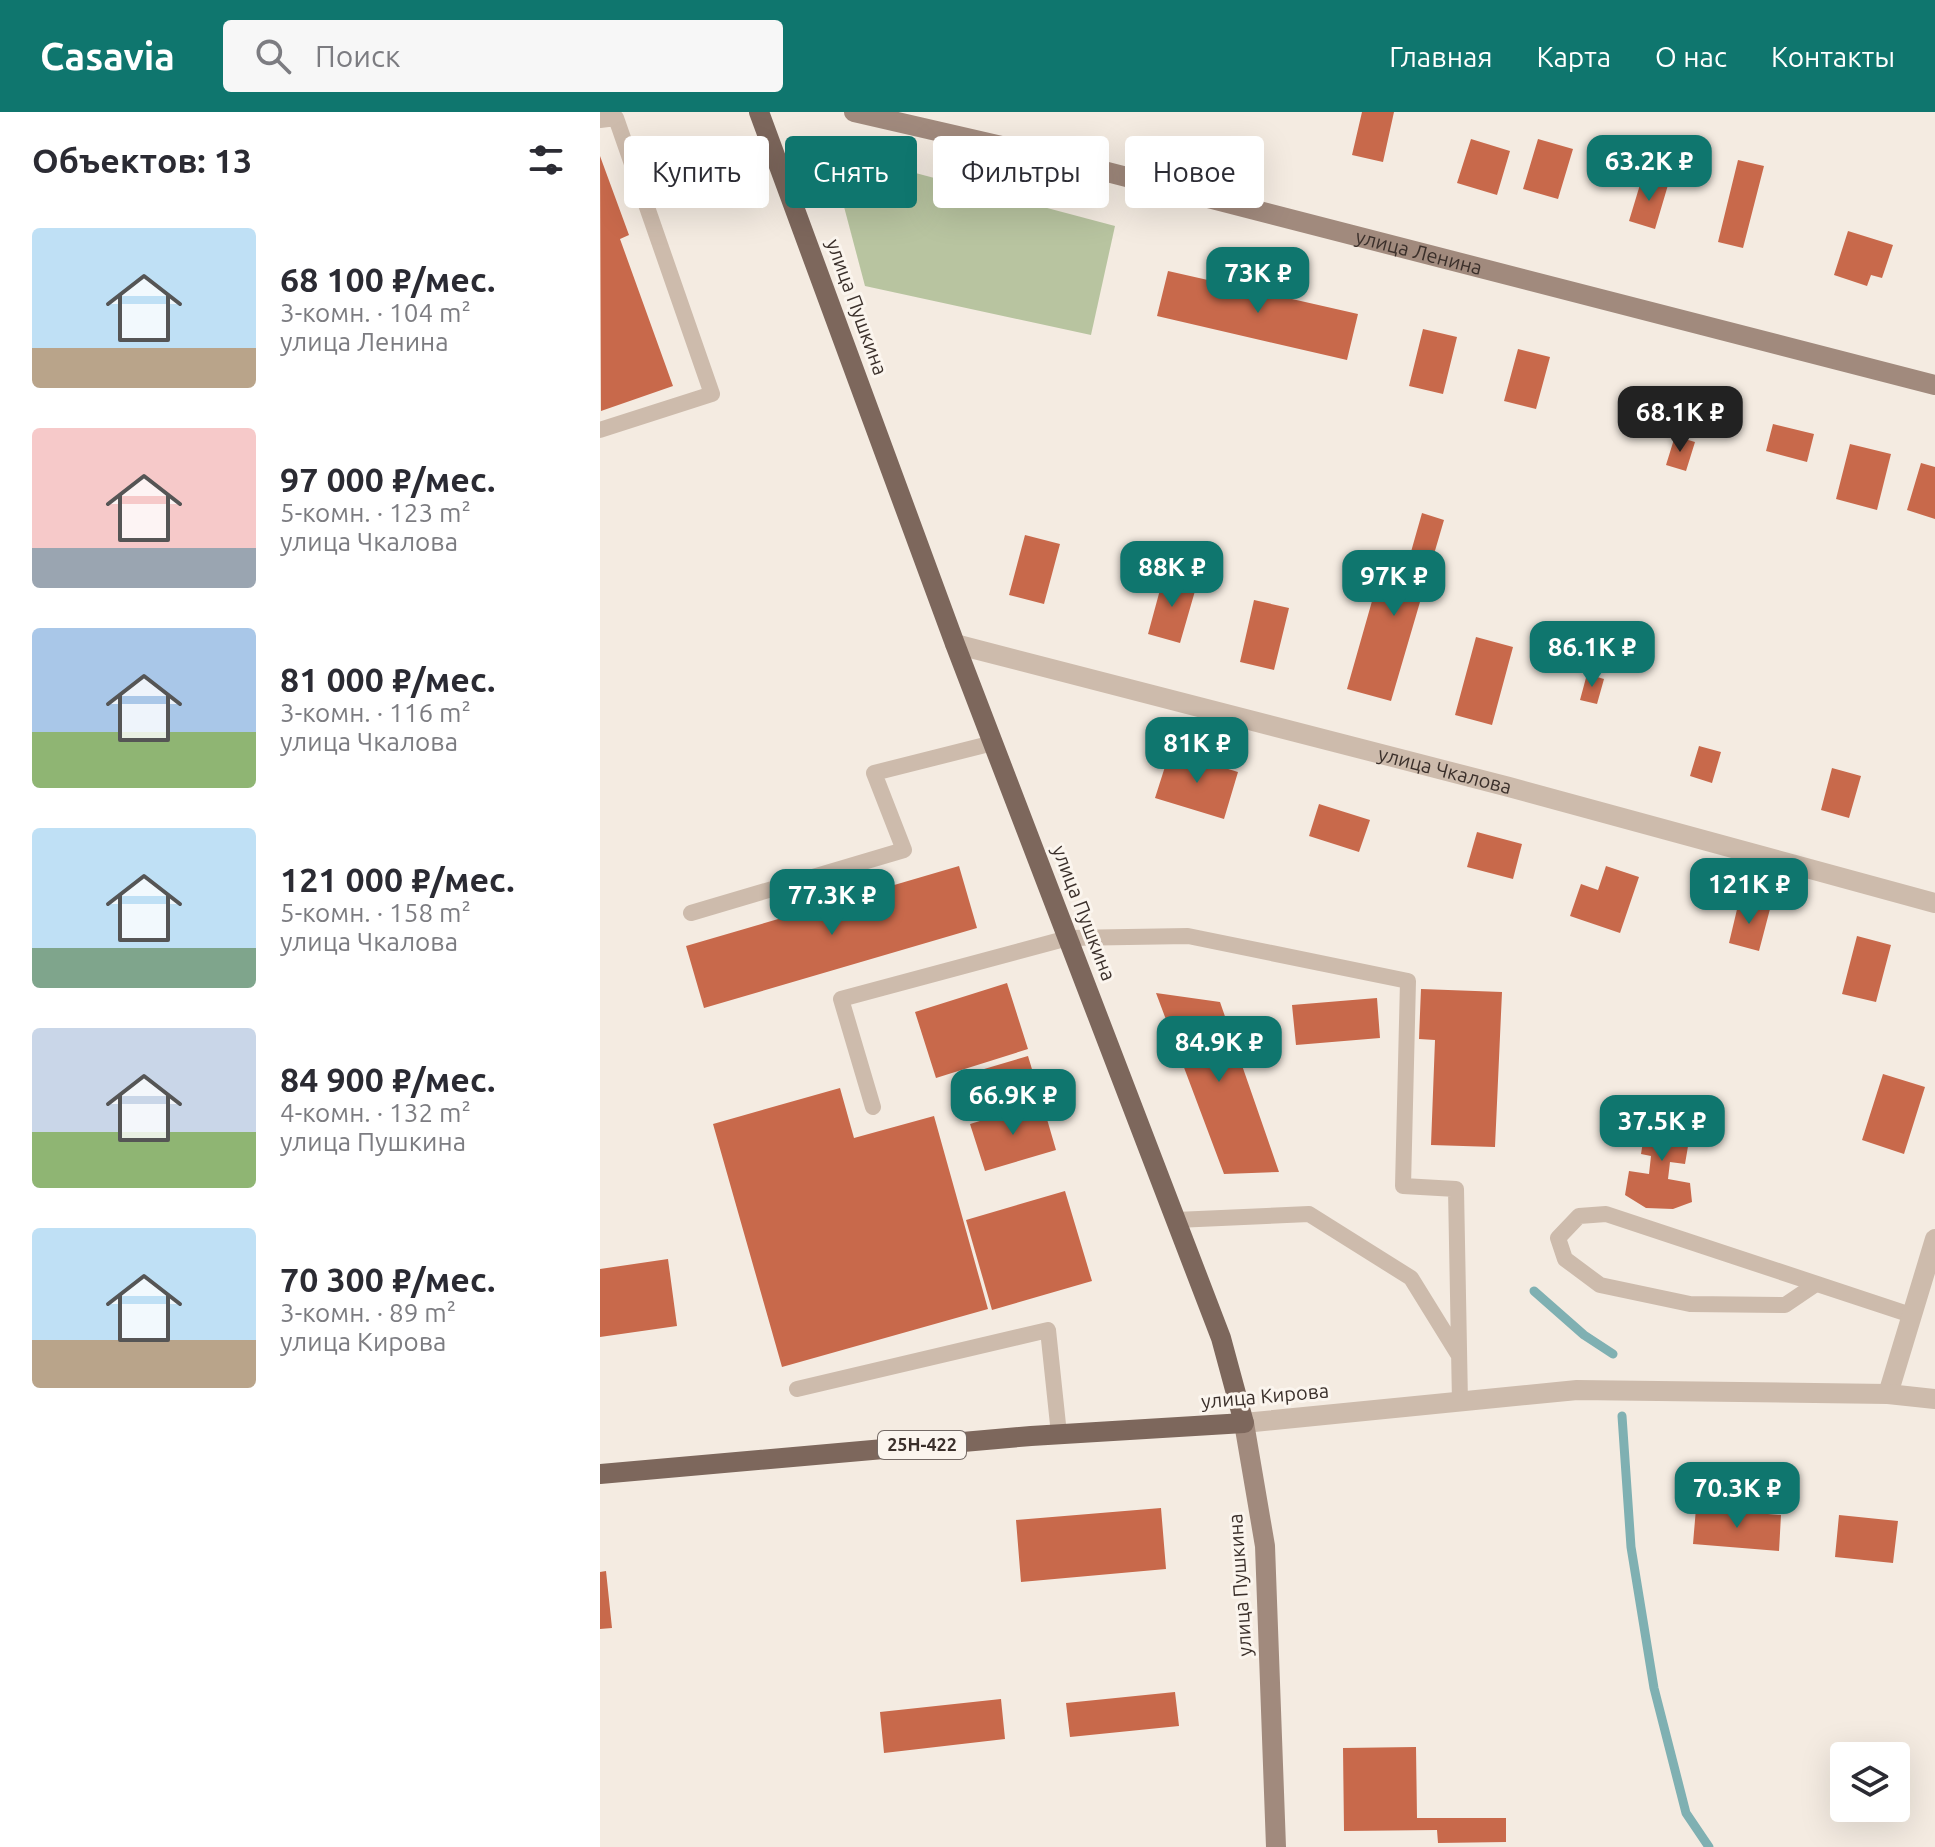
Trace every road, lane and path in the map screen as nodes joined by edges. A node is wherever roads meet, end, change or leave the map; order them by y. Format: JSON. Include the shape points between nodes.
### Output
{"nodes":[{"id":1,"x":759,"y":112,"type":"edge"},
{"id":2,"x":854,"y":112,"type":"edge"},
{"id":3,"x":600,"y":120,"type":"edge"},
{"id":4,"x":624,"y":142,"type":"edge"},
{"id":5,"x":771,"y":145,"type":"joint"},
{"id":6,"x":646,"y":208,"type":"edge"},
{"id":7,"x":1935,"y":385,"type":"edge"},
{"id":8,"x":600,"y":430,"type":"edge"},
{"id":9,"x":955,"y":644,"type":"junction"},
{"id":10,"x":993,"y":743,"type":"junction"},
{"id":11,"x":1935,"y":903,"type":"edge"},
{"id":12,"x":691,"y":913,"type":"dead end"},
{"id":13,"x":1068,"y":938,"type":"junction"},
{"id":14,"x":873,"y":1107,"type":"dead end"},
{"id":15,"x":1176,"y":1220,"type":"junction"},
{"id":16,"x":1935,"y":1239,"type":"edge"},
{"id":17,"x":1816,"y":1284,"type":"junction"},
{"id":18,"x":1911,"y":1315,"type":"junction"},
{"id":19,"x":1459,"y":1355,"type":"junction"},
{"id":20,"x":797,"y":1389,"type":"dead end"},
{"id":21,"x":1888,"y":1394,"type":"junction"},
{"id":22,"x":1935,"y":1399,"type":"edge"},
{"id":23,"x":1460,"y":1402,"type":"junction"},
{"id":24,"x":1244,"y":1423,"type":"junction"},
{"id":25,"x":1059,"y":1434,"type":"junction"},
{"id":26,"x":600,"y":1474,"type":"edge"},
{"id":27,"x":1276,"y":1847,"type":"edge"}],
"edges":[{"from":1,"to":5,"type":"main road","name":"улица Пушкина"},
{"from":2,"to":7,"type":"main road","name":"улица Ленина","via":[[1049,157]]},
{"from":3,"to":4,"type":"lane","via":[[616,118]]},
{"from":5,"to":9,"type":"main road","name":"улица Пушкина"},
{"from":6,"to":8,"type":"lane","via":[[712,394]]},
{"from":9,"to":10,"type":"main road","name":"улица Пушкина"},
{"from":9,"to":11,"type":"street","name":"улица Чкалова"},
{"from":10,"to":12,"type":"lane","via":[[874,773],[904,850]]},
{"from":10,"to":13,"type":"main road","name":"улица Пушкина"},
{"from":13,"to":14,"type":"lane","via":[[841,999]]},
{"from":13,"to":15,"type":"main road","name":"улица Пушкина"},
{"from":13,"to":19,"type":"lane","via":[[1188,936],[1408,981],[1403,1186],[1456,1189]]},
{"from":15,"to":19,"type":"lane","via":[[1309,1214],[1411,1278]]},
{"from":15,"to":24,"type":"main road","name":"улица Пушкина","via":[[1221,1338]]},
{"from":16,"to":18,"type":"street"},
{"from":17,"to":17,"type":"lane","via":[[1785,1305],[1690,1304],[1600,1285],[1565,1259],[1558,1238],[1579,1216],[1606,1214]]},
{"from":17,"to":18,"type":"lane"},
{"from":18,"to":21,"type":"street"},
{"from":19,"to":23,"type":"lane"},
{"from":20,"to":25,"type":"lane","via":[[1048,1330]]},
{"from":21,"to":22,"type":"street","name":"улица Кирова"},
{"from":21,"to":23,"type":"street","name":"улица Кирова","via":[[1577,1390]]},
{"from":23,"to":24,"type":"street","name":"улица Кирова"},
{"from":24,"to":25,"type":"main road","name":"улица Кирова","number":"25Н-422"},
{"from":24,"to":27,"type":"main road","name":"улица Пушкина","via":[[1265,1546]]},
{"from":25,"to":26,"type":"main road","name":"улица Кирова","number":"25Н-422"}]}
